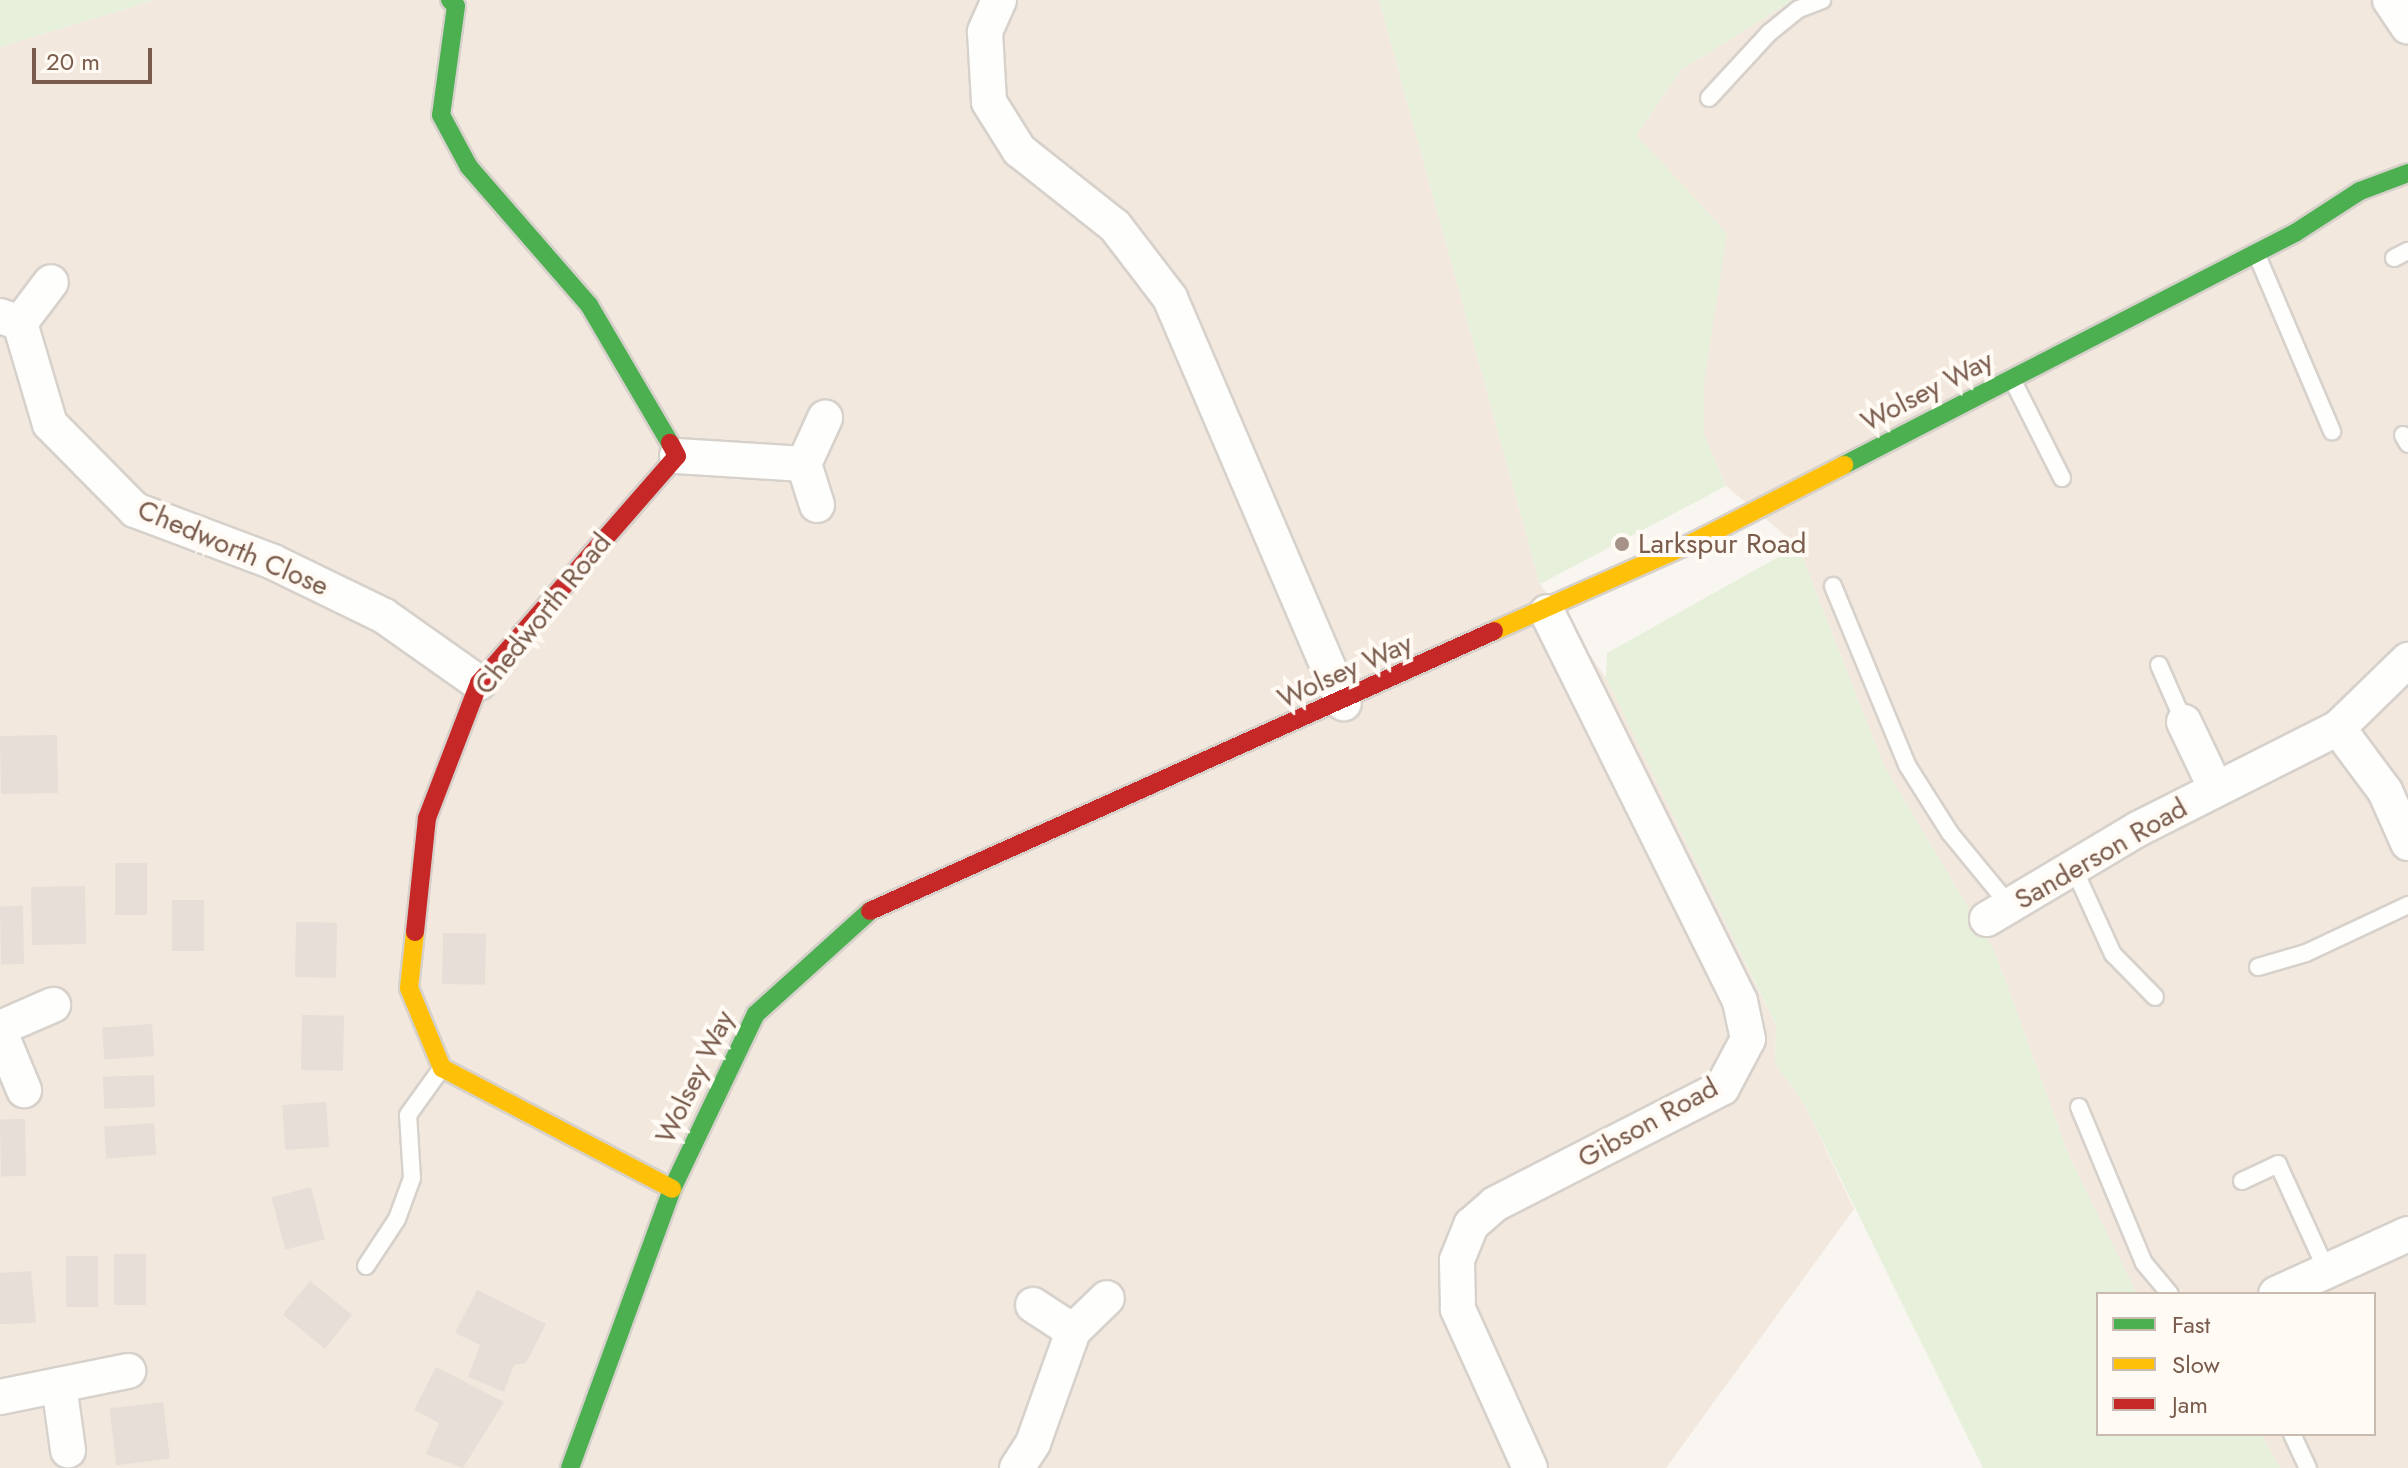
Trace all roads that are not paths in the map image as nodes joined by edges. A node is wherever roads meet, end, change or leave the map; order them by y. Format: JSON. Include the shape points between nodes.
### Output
{"nodes":[{"id":1,"x":999,"y":0,"type":"edge"},
{"id":2,"x":1822,"y":0,"type":"edge"},
{"id":3,"x":2390,"y":0,"type":"edge"},
{"id":4,"x":459,"y":2,"type":"edge"},
{"id":5,"x":2408,"y":27,"type":"edge"},
{"id":6,"x":1709,"y":98,"type":"dead end"},
{"id":7,"x":2406,"y":180,"type":"edge"},
{"id":8,"x":2256,"y":253,"type":"junction"},
{"id":9,"x":51,"y":282,"type":"dead end"},
{"id":10,"x":10,"y":320,"type":"edge"},
{"id":11,"x":2012,"y":379,"type":"junction"},
{"id":12,"x":825,"y":418,"type":"dead end"},
{"id":13,"x":2332,"y":431,"type":"dead end"},
{"id":14,"x":677,"y":456,"type":"junction"},
{"id":15,"x":804,"y":464,"type":"junction"},
{"id":16,"x":2062,"y":478,"type":"dead end"},
{"id":17,"x":817,"y":505,"type":"dead end"},
{"id":18,"x":1833,"y":586,"type":"dead end"},
{"id":19,"x":1547,"y":612,"type":"junction"},
{"id":20,"x":2408,"y":660,"type":"edge"},
{"id":21,"x":2159,"y":665,"type":"dead end"},
{"id":22,"x":479,"y":683,"type":"junction"},
{"id":23,"x":1344,"y":703,"type":"junction"},
{"id":24,"x":2184,"y":722,"type":"joint"},
{"id":25,"x":2338,"y":728,"type":"junction"},
{"id":26,"x":2216,"y":789,"type":"junction"},
{"id":27,"x":2407,"y":837,"type":"edge"},
{"id":28,"x":2074,"y":869,"type":"junction"},
{"id":29,"x":2408,"y":905,"type":"edge"},
{"id":30,"x":1999,"y":913,"type":"joint"},
{"id":31,"x":2258,"y":967,"type":"dead end"},
{"id":32,"x":2155,"y":997,"type":"dead end"},
{"id":33,"x":53,"y":1005,"type":"dead end"},
{"id":34,"x":0,"y":1030,"type":"edge"},
{"id":35,"x":442,"y":1068,"type":"junction"},
{"id":36,"x":24,"y":1090,"type":"dead end"},
{"id":37,"x":2079,"y":1107,"type":"dead end"},
{"id":38,"x":2242,"y":1181,"type":"dead end"},
{"id":39,"x":672,"y":1189,"type":"junction"},
{"id":40,"x":2408,"y":1234,"type":"edge"},
{"id":41,"x":366,"y":1266,"type":"dead end"},
{"id":42,"x":2327,"y":1271,"type":"junction"},
{"id":43,"x":2168,"y":1292,"type":"edge"},
{"id":44,"x":2280,"y":1292,"type":"edge"},
{"id":45,"x":1107,"y":1298,"type":"dead end"},
{"id":46,"x":1033,"y":1305,"type":"dead end"},
{"id":47,"x":1073,"y":1331,"type":"junction"},
{"id":48,"x":128,"y":1371,"type":"dead end"},
{"id":49,"x":59,"y":1385,"type":"junction"},
{"id":50,"x":0,"y":1397,"type":"edge"},
{"id":51,"x":2293,"y":1436,"type":"edge"},
{"id":52,"x":68,"y":1450,"type":"dead end"},
{"id":53,"x":570,"y":1468,"type":"edge"},
{"id":54,"x":1017,"y":1468,"type":"edge"},
{"id":55,"x":1530,"y":1468,"type":"edge"},
{"id":56,"x":2308,"y":1468,"type":"edge"}],
"edges":[{"from":1,"to":23,"type":"street","via":[[985,32],[989,102],[1019,150],[1115,226],[1170,298]]},
{"from":2,"to":6,"type":"lane","via":[[1799,9],[1769,33]]},
{"from":3,"to":5,"type":"street"},
{"from":4,"to":14,"type":"street","via":[[441,115],[469,167],[589,305]]},
{"from":7,"to":8,"type":"street","name":"Wolsey Way","via":[[2360,191]]},
{"from":8,"to":11,"type":"street","name":"Wolsey Way"},
{"from":8,"to":13,"type":"lane"},
{"from":9,"to":10,"type":"street","name":"Chedworth Close"},
{"from":10,"to":22,"type":"street","name":"Chedworth Close","via":[[50,424],[135,510],[273,562],[384,616]]},
{"from":11,"to":16,"type":"lane"},
{"from":11,"to":19,"type":"street","name":"Wolsey Way"},
{"from":12,"to":15,"type":"street"},
{"from":14,"to":15,"type":"street"},
{"from":14,"to":22,"type":"street","name":"Chedworth Road"},
{"from":15,"to":17,"type":"street"},
{"from":18,"to":30,"type":"lane","via":[[1907,765]]},
{"from":19,"to":23,"type":"street","name":"Wolsey Way"},
{"from":19,"to":55,"type":"street","name":"Gibson Road","via":[[1740,1001],[1748,1039],[1722,1088],[1495,1204],[1471,1225],[1457,1260],[1458,1309]]},
{"from":20,"to":25,"type":"street","name":"Sanderson Road"},
{"from":21,"to":24,"type":"lane"},
{"from":22,"to":35,"type":"street","name":"Chedworth Road","via":[[427,818],[409,988]]},
{"from":23,"to":39,"type":"street","name":"Wolsey Way","via":[[873,909],[756,1014]]},
{"from":24,"to":26,"type":"street","name":"Sanderson Road"},
{"from":25,"to":26,"type":"street","name":"Sanderson Road"},
{"from":25,"to":27,"type":"street","via":[[2385,791]]},
{"from":26,"to":28,"type":"street","name":"Sanderson Road"},
{"from":28,"to":30,"type":"street","name":"Sanderson Road"},
{"from":28,"to":32,"type":"lane","via":[[2113,954]]},
{"from":29,"to":31,"type":"lane","via":[[2306,953]]},
{"from":33,"to":34,"type":"street"},
{"from":34,"to":36,"type":"street"},
{"from":35,"to":39,"type":"street"},
{"from":35,"to":41,"type":"lane","via":[[408,1115],[412,1178],[397,1219]]},
{"from":37,"to":43,"type":"lane","via":[[2144,1263]]},
{"from":38,"to":42,"type":"lane","via":[[2278,1164]]},
{"from":39,"to":53,"type":"street","name":"Wolsey Way"},
{"from":40,"to":42,"type":"street"},
{"from":42,"to":44,"type":"street"},
{"from":45,"to":47,"type":"street"},
{"from":46,"to":47,"type":"street"},
{"from":47,"to":54,"type":"street","via":[[1033,1443]]},
{"from":48,"to":49,"type":"street"},
{"from":49,"to":50,"type":"street"},
{"from":49,"to":52,"type":"street"},
{"from":51,"to":56,"type":"lane"}]}
